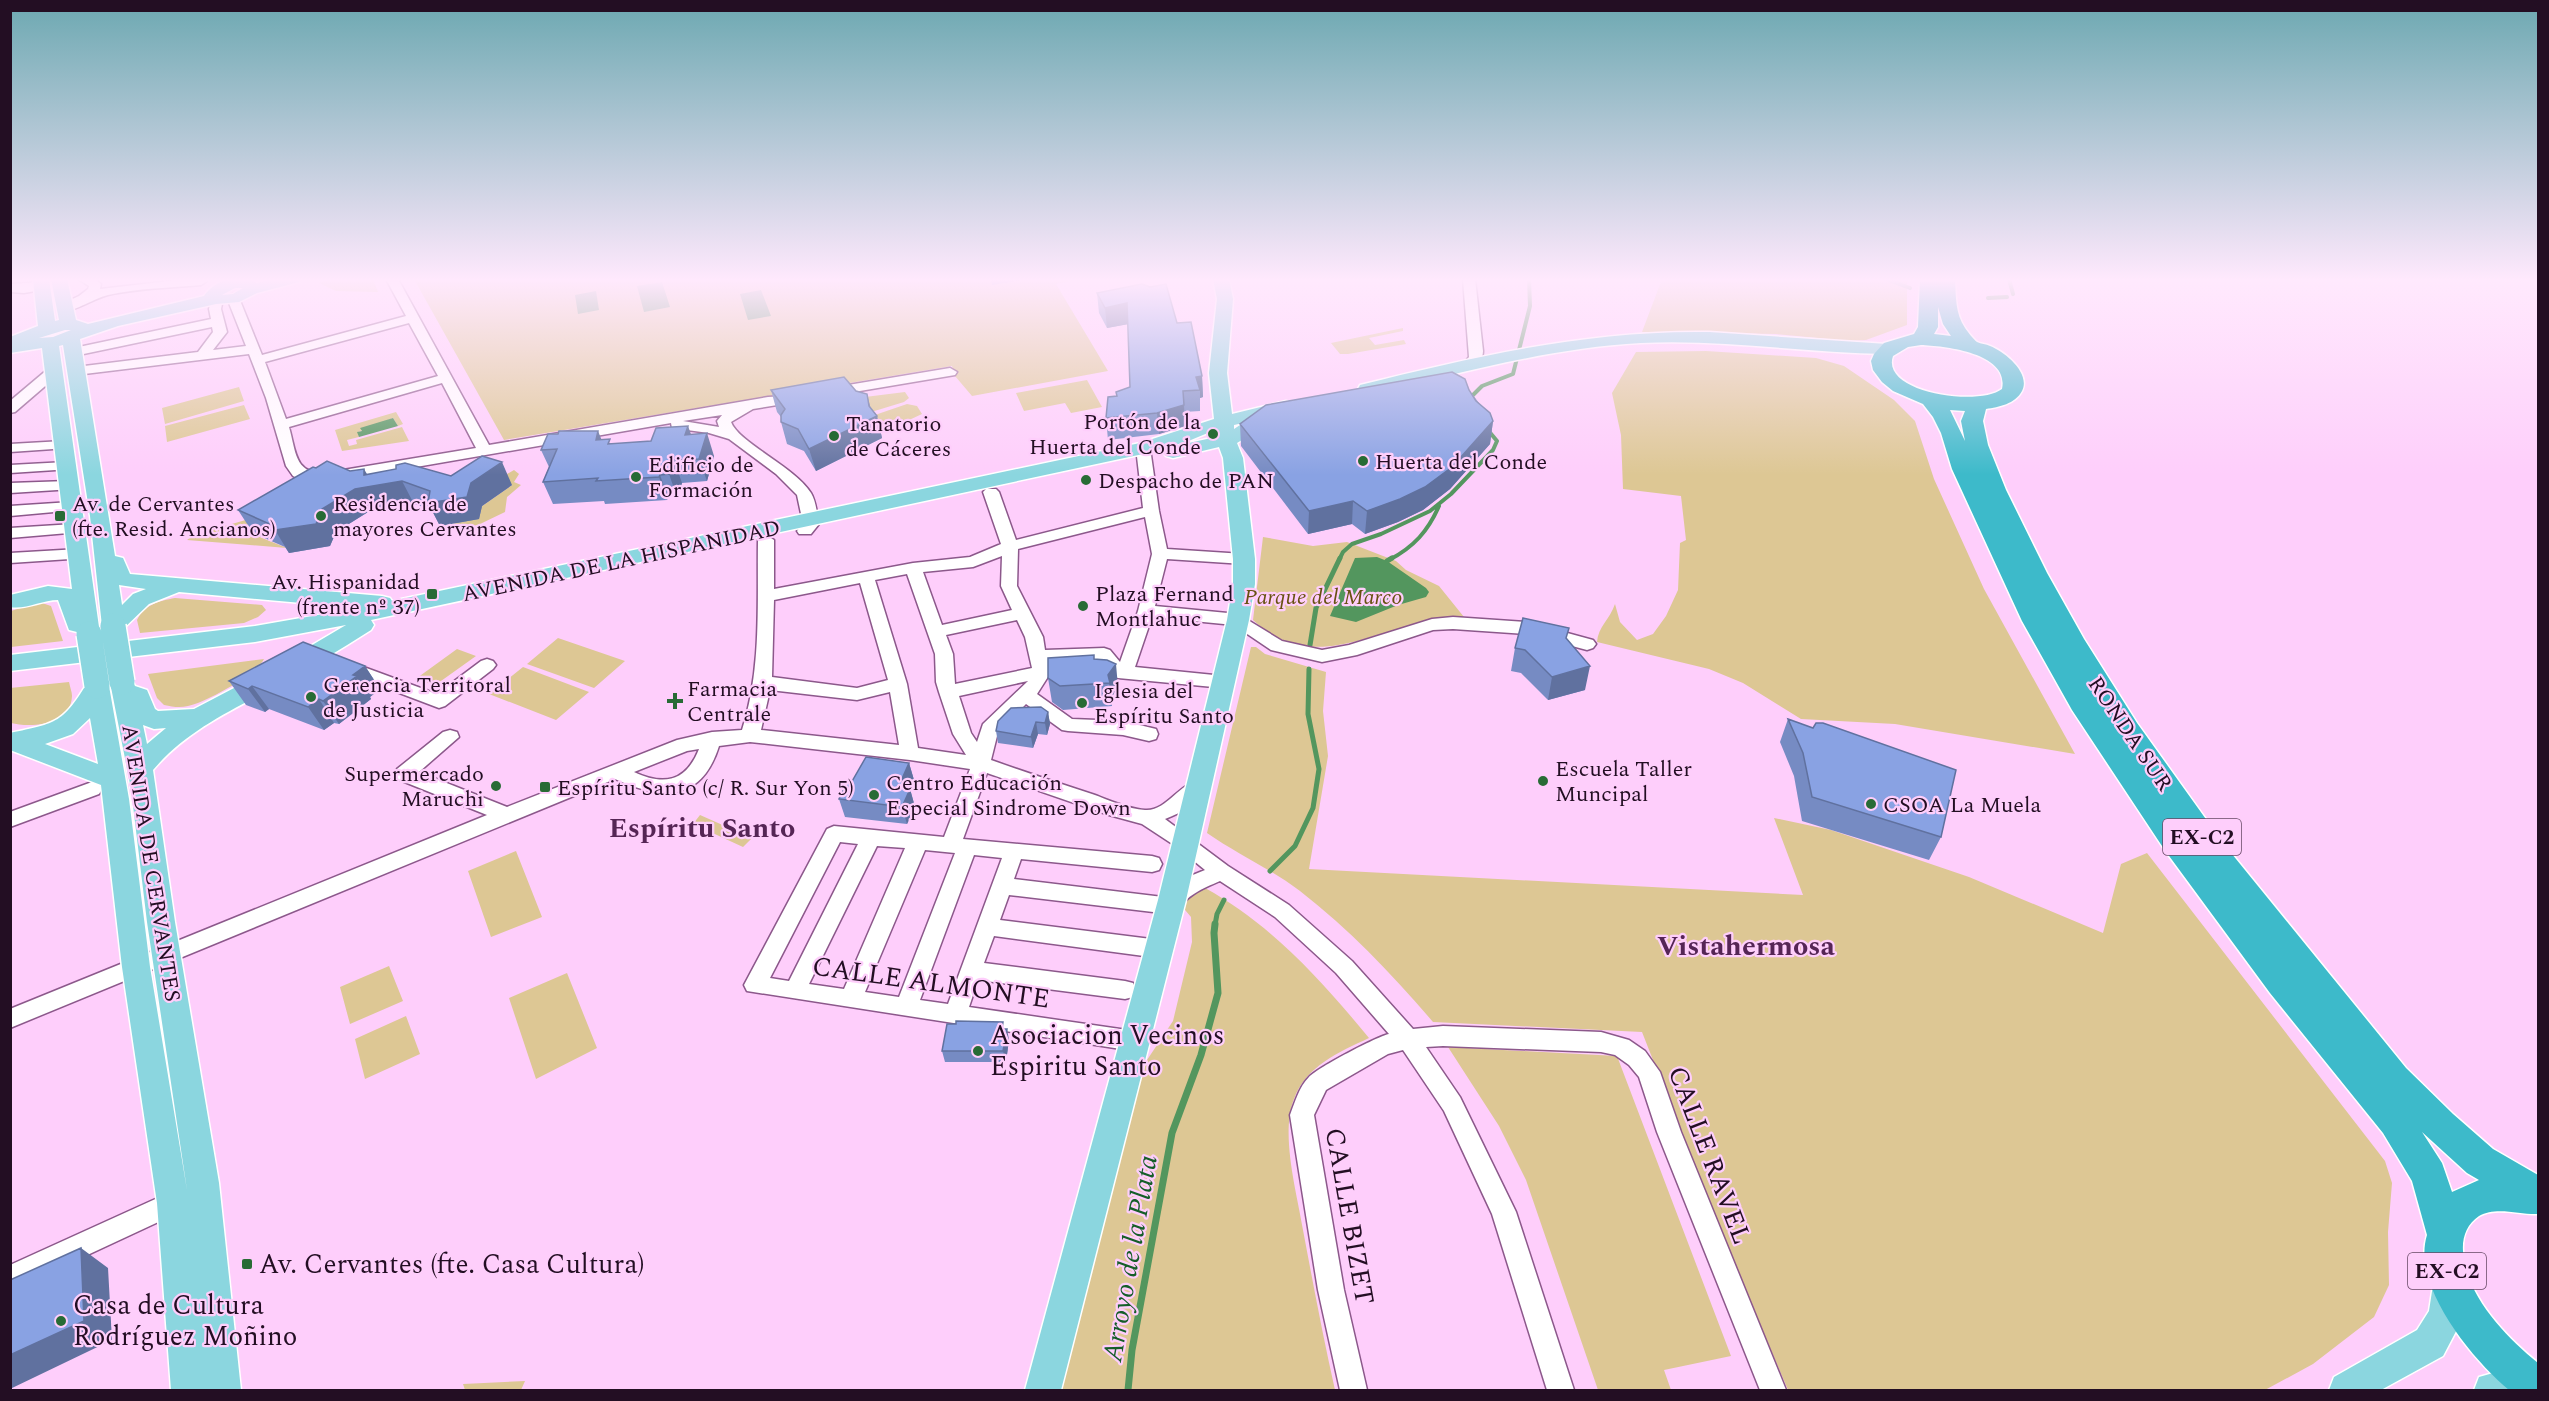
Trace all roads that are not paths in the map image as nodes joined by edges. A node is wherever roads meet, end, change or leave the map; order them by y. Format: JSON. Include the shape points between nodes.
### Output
{"nodes":[{"id":1,"x":47,"y":344,"type":"edge"},
{"id":2,"x":74,"y":344,"type":"edge"},
{"id":3,"x":134,"y":344,"type":"edge"},
{"id":4,"x":210,"y":344,"type":"edge"},
{"id":5,"x":251,"y":344,"type":"edge"},
{"id":6,"x":298,"y":344,"type":"edge"},
{"id":7,"x":427,"y":344,"type":"edge"},
{"id":8,"x":1221,"y":344,"type":"edge"},
{"id":9,"x":1472,"y":344,"type":"edge"},
{"id":10,"x":1652,"y":344,"type":"edge"},
{"id":11,"x":1702,"y":344,"type":"edge"},
{"id":12,"x":1795,"y":344,"type":"edge"},
{"id":13,"x":1895,"y":344,"type":"edge"},
{"id":14,"x":1960,"y":344,"type":"edge"},
{"id":15,"x":1969,"y":344,"type":"edge"},
{"id":16,"x":1971,"y":347,"type":"junction"},
{"id":17,"x":1887,"y":348,"type":"junction"},
{"id":18,"x":203,"y":354,"type":"junction"},
{"id":19,"x":256,"y":355,"type":"junction"},
{"id":20,"x":1473,"y":360,"type":"junction"},
{"id":21,"x":1504,"y":363,"type":"junction"},
{"id":22,"x":1882,"y":369,"type":"junction"},
{"id":23,"x":53,"y":372,"type":"junction"},
{"id":24,"x":950,"y":372,"type":"dead end"},
{"id":25,"x":444,"y":376,"type":"junction"},
{"id":26,"x":1930,"y":399,"type":"junction"},
{"id":27,"x":1977,"y":405,"type":"junction"},
{"id":28,"x":1301,"y":408,"type":"edge"},
{"id":29,"x":10,"y":409,"type":"edge"},
{"id":30,"x":723,"y":413,"type":"junction"},
{"id":31,"x":280,"y":422,"type":"junction"},
{"id":32,"x":646,"y":424,"type":"junction"},
{"id":33,"x":706,"y":426,"type":"junction"},
{"id":34,"x":1229,"y":427,"type":"junction"},
{"id":35,"x":734,"y":436,"type":"junction"},
{"id":36,"x":63,"y":445,"type":"junction"},
{"id":37,"x":10,"y":447,"type":"edge"},
{"id":38,"x":485,"y":451,"type":"junction"},
{"id":39,"x":1145,"y":453,"type":"junction"},
{"id":40,"x":10,"y":469,"type":"edge"},
{"id":41,"x":67,"y":476,"type":"junction"},
{"id":42,"x":10,"y":488,"type":"edge"},
{"id":43,"x":991,"y":492,"type":"junction"},
{"id":44,"x":71,"y":507,"type":"junction"},
{"id":45,"x":10,"y":511,"type":"edge"},
{"id":46,"x":1151,"y":512,"type":"junction"},
{"id":47,"x":807,"y":525,"type":"junction"},
{"id":48,"x":74,"y":529,"type":"junction"},
{"id":49,"x":10,"y":533,"type":"edge"},
{"id":50,"x":766,"y":540,"type":"junction"},
{"id":51,"x":1010,"y":546,"type":"junction"},
{"id":52,"x":1160,"y":554,"type":"junction"},
{"id":53,"x":79,"y":555,"type":"junction"},
{"id":54,"x":10,"y":558,"type":"edge"},
{"id":55,"x":1244,"y":560,"type":"junction"},
{"id":56,"x":106,"y":563,"type":"junction"},
{"id":57,"x":913,"y":568,"type":"junction"},
{"id":58,"x":866,"y":577,"type":"junction"},
{"id":59,"x":182,"y":586,"type":"junction"},
{"id":60,"x":267,"y":592,"type":"junction"},
{"id":61,"x":765,"y":596,"type":"junction"},
{"id":62,"x":13,"y":603,"type":"edge"},
{"id":63,"x":408,"y":606,"type":"junction"},
{"id":64,"x":1146,"y":611,"type":"junction"},
{"id":65,"x":1022,"y":613,"type":"junction"},
{"id":66,"x":1238,"y":620,"type":"junction"},
{"id":67,"x":363,"y":625,"type":"junction"},
{"id":68,"x":113,"y":626,"type":"junction"},
{"id":69,"x":89,"y":631,"type":"junction"},
{"id":70,"x":936,"y":632,"type":"junction"},
{"id":71,"x":264,"y":638,"type":"junction"},
{"id":72,"x":1583,"y":642,"type":"dead end"},
{"id":73,"x":315,"y":654,"type":"junction"},
{"id":74,"x":1040,"y":664,"type":"junction"},
{"id":75,"x":487,"y":665,"type":"dead end"},
{"id":76,"x":11,"y":671,"type":"edge"},
{"id":77,"x":1125,"y":672,"type":"junction"},
{"id":78,"x":763,"y":682,"type":"junction"},
{"id":79,"x":1224,"y":682,"type":"junction"},
{"id":80,"x":262,"y":683,"type":"junction"},
{"id":81,"x":898,"y":684,"type":"junction"},
{"id":82,"x":115,"y":687,"type":"junction"},
{"id":83,"x":948,"y":692,"type":"junction"},
{"id":84,"x":1025,"y":694,"type":"junction"},
{"id":85,"x":195,"y":717,"type":"junction"},
{"id":86,"x":1149,"y":734,"type":"dead end"},
{"id":87,"x":750,"y":735,"type":"junction"},
{"id":88,"x":450,"y":737,"type":"dead end"},
{"id":89,"x":712,"y":739,"type":"junction"},
{"id":90,"x":11,"y":740,"type":"edge"},
{"id":91,"x":910,"y":753,"type":"junction"},
{"id":92,"x":981,"y":764,"type":"junction"},
{"id":93,"x":140,"y":768,"type":"junction"},
{"id":94,"x":616,"y":772,"type":"junction"},
{"id":95,"x":101,"y":784,"type":"junction"},
{"id":96,"x":1198,"y":787,"type":"junction"},
{"id":97,"x":507,"y":815,"type":"junction"},
{"id":98,"x":1148,"y":818,"type":"junction"},
{"id":99,"x":10,"y":820,"type":"edge"},
{"id":100,"x":871,"y":837,"type":"junction"},
{"id":101,"x":918,"y":842,"type":"junction"},
{"id":102,"x":1185,"y":842,"type":"junction"},
{"id":103,"x":959,"y":846,"type":"junction"},
{"id":104,"x":1014,"y":852,"type":"junction"},
{"id":105,"x":1152,"y":864,"type":"dead end"},
{"id":106,"x":1221,"y":872,"type":"junction"},
{"id":107,"x":1002,"y":886,"type":"junction"},
{"id":108,"x":1171,"y":903,"type":"junction"},
{"id":109,"x":987,"y":927,"type":"junction"},
{"id":110,"x":1159,"y":949,"type":"junction"},
{"id":111,"x":166,"y":954,"type":"junction"},
{"id":112,"x":136,"y":967,"type":"junction"},
{"id":113,"x":971,"y":970,"type":"junction"},
{"id":114,"x":1125,"y":990,"type":"dead end"},
{"id":115,"x":795,"y":991,"type":"junction"},
{"id":116,"x":851,"y":999,"type":"junction"},
{"id":117,"x":906,"y":1007,"type":"junction"},
{"id":118,"x":955,"y":1014,"type":"junction"},
{"id":119,"x":10,"y":1019,"type":"edge"},
{"id":120,"x":1408,"y":1039,"type":"junction"},
{"id":121,"x":1134,"y":1041,"type":"junction"},
{"id":122,"x":2538,"y":1195,"type":"edge"},
{"id":123,"x":173,"y":1203,"type":"junction"},
{"id":124,"x":2444,"y":1232,"type":"junction"},
{"id":125,"x":10,"y":1278,"type":"edge"},
{"id":126,"x":2450,"y":1285,"type":"junction"},
{"id":127,"x":2534,"y":1384,"type":"edge"},
{"id":128,"x":189,"y":1390,"type":"edge"},
{"id":129,"x":223,"y":1390,"type":"edge"},
{"id":130,"x":1043,"y":1390,"type":"edge"},
{"id":131,"x":1353,"y":1390,"type":"edge"},
{"id":132,"x":1560,"y":1390,"type":"edge"},
{"id":133,"x":1773,"y":1390,"type":"edge"},
{"id":134,"x":2347,"y":1390,"type":"edge"},
{"id":135,"x":2492,"y":1390,"type":"edge"}],
"edges":[{"from":1,"to":23,"type":"main road","name":"AVENIDA DE CERVANTES"},
{"from":2,"to":56,"type":"main road","name":"AVENIDA DE CERVANTES"},
{"from":3,"to":18,"type":"street"},
{"from":4,"to":18,"type":"street"},
{"from":5,"to":19,"type":"street"},
{"from":6,"to":19,"type":"street"},
{"from":7,"to":25,"type":"street"},
{"from":8,"to":34,"type":"main road","via":[[1218,373]]},
{"from":9,"to":20,"type":"street"},
{"from":10,"to":21,"type":"main road"},
{"from":11,"to":22,"type":"main road","via":[[1804,352]]},
{"from":12,"to":17,"type":"main road"},
{"from":13,"to":17,"type":"highway"},
{"from":14,"to":16,"type":"highway"},
{"from":15,"to":16,"type":"highway"},
{"from":16,"to":27,"type":"highway","via":[[1998,360],[2013,377],[2014,385],[2003,398]]},
{"from":17,"to":22,"type":"highway","via":[[1880,362]]},
{"from":18,"to":19,"type":"street"},
{"from":19,"to":31,"type":"street"},
{"from":20,"to":21,"type":"main road"},
{"from":20,"to":21,"type":"main road","via":[[1352,397]]},
{"from":22,"to":26,"type":"highway","via":[[1899,386]]},
{"from":23,"to":29,"type":"street"},
{"from":23,"to":36,"type":"main road","name":"AVENIDA DE CERVANTES"},
{"from":24,"to":30,"type":"street"},
{"from":25,"to":31,"type":"street"},
{"from":25,"to":38,"type":"street"},
{"from":26,"to":27,"type":"highway"},
{"from":26,"to":124,"type":"highway","name":"RONDA SUR","number":"EX-C2","via":[[1952,432],[1963,469],[2035,621],[2082,704],[2182,850],[2282,983],[2396,1122],[2429,1175]]},
{"from":27,"to":122,"type":"highway","name":"RONDA SUR","number":"EX-C2","via":[[1972,421],[1977,445],[2035,573],[2070,639],[2127,730],[2212,851],[2394,1079],[2480,1161]]},
{"from":28,"to":34,"type":"main road"},
{"from":30,"to":32,"type":"street"},
{"from":30,"to":33,"type":"street"},
{"from":30,"to":35,"type":"street","via":[[726,427]]},
{"from":31,"to":38,"type":"street","via":[[294,466],[303,477]]},
{"from":32,"to":33,"type":"street"},
{"from":32,"to":38,"type":"street"},
{"from":33,"to":35,"type":"street"},
{"from":34,"to":39,"type":"main road","name":"AVENIDA DE LA HISPANIDAD"},
{"from":34,"to":55,"type":"main road"},
{"from":35,"to":47,"type":"street","via":[[781,471],[804,494]]},
{"from":36,"to":37,"type":"street"},
{"from":36,"to":41,"type":"main road","name":"AVENIDA DE CERVANTES"},
{"from":39,"to":43,"type":"main road","name":"AVENIDA DE LA HISPANIDAD"},
{"from":39,"to":46,"type":"street"},
{"from":39,"to":47,"type":"main road","name":"AVENIDA DE LA HISPANIDAD"},
{"from":40,"to":41,"type":"street"},
{"from":41,"to":42,"type":"street"},
{"from":41,"to":44,"type":"main road","name":"AVENIDA DE CERVANTES"},
{"from":43,"to":47,"type":"main road","name":"AVENIDA DE LA HISPANIDAD"},
{"from":43,"to":51,"type":"street"},
{"from":44,"to":45,"type":"street"},
{"from":44,"to":48,"type":"main road","name":"AVENIDA DE CERVANTES"},
{"from":46,"to":51,"type":"street"},
{"from":46,"to":52,"type":"street"},
{"from":47,"to":50,"type":"main road","name":"AVENIDA DE LA HISPANIDAD"},
{"from":47,"to":63,"type":"main road","name":"AVENIDA DE LA HISPANIDAD"},
{"from":48,"to":49,"type":"street"},
{"from":48,"to":53,"type":"main road","name":"AVENIDA DE CERVANTES"},
{"from":50,"to":61,"type":"street"},
{"from":50,"to":67,"type":"main road","name":"AVENIDA DE LA HISPANIDAD"},
{"from":51,"to":57,"type":"street","via":[[973,562]]},
{"from":51,"to":65,"type":"street","via":[[1009,586]]},
{"from":52,"to":55,"type":"street"},
{"from":52,"to":64,"type":"street"},
{"from":53,"to":54,"type":"street"},
{"from":53,"to":62,"type":"main road","via":[[48,584]]},
{"from":53,"to":69,"type":"main road","name":"AVENIDA DE CERVANTES"},
{"from":55,"to":66,"type":"main road"},
{"from":56,"to":59,"type":"main road","via":[[115,563],[123,580]]},
{"from":56,"to":68,"type":"main road","name":"AVENIDA DE CERVANTES"},
{"from":57,"to":58,"type":"street"},
{"from":57,"to":70,"type":"street"},
{"from":58,"to":61,"type":"street"},
{"from":58,"to":81,"type":"street"},
{"from":59,"to":60,"type":"main road"},
{"from":59,"to":68,"type":"main road","via":[[141,599]]},
{"from":60,"to":63,"type":"main road"},
{"from":60,"to":71,"type":"main road","via":[[280,600],[284,610]]},
{"from":61,"to":78,"type":"street"},
{"from":62,"to":69,"type":"main road","via":[[49,593],[67,595],[75,623]]},
{"from":63,"to":71,"type":"main road","name":"AVENIDA DE LA HISPANIDAD"},
{"from":64,"to":66,"type":"street"},
{"from":64,"to":77,"type":"street"},
{"from":65,"to":70,"type":"street"},
{"from":65,"to":74,"type":"street","via":[[1034,637]]},
{"from":66,"to":72,"type":"street","via":[[1276,646],[1322,656],[1351,651],[1432,625],[1453,623],[1527,628]]},
{"from":66,"to":79,"type":"main road"},
{"from":67,"to":71,"type":"main road","name":"AVENIDA DE LA HISPANIDAD"},
{"from":67,"to":73,"type":"main road"},
{"from":68,"to":82,"type":"main road","name":"AVENIDA DE CERVANTES","bridge":true},
{"from":69,"to":82,"type":"main road","name":"AVENIDA DE CERVANTES","bridge":true},
{"from":70,"to":83,"type":"street","via":[[944,654]]},
{"from":71,"to":76,"type":"main road","name":"AVENIDA DE LA HISPANIDAD"},
{"from":71,"to":80,"type":"main road","via":[[277,659]]},
{"from":73,"to":75,"type":"street","via":[[439,702]]},
{"from":73,"to":80,"type":"main road"},
{"from":74,"to":77,"type":"street","via":[[1104,654],[1118,672]]},
{"from":74,"to":83,"type":"street"},
{"from":74,"to":84,"type":"street"},
{"from":77,"to":79,"type":"street"},
{"from":78,"to":81,"type":"street","via":[[857,694]]},
{"from":78,"to":87,"type":"street"},
{"from":79,"to":96,"type":"main road"},
{"from":80,"to":85,"type":"main road"},
{"from":81,"to":91,"type":"street"},
{"from":82,"to":85,"type":"main road","via":[[139,696],[144,714],[154,720]]},
{"from":82,"to":90,"type":"main road","via":[[62,729],[44,736]]},
{"from":82,"to":93,"type":"main road","name":"AVENIDA DE CERVANTES"},
{"from":82,"to":95,"type":"main road","name":"AVENIDA DE CERVANTES"},
{"from":83,"to":92,"type":"street","via":[[962,734]]},
{"from":84,"to":86,"type":"street","via":[[1068,725],[1123,728]]},
{"from":84,"to":92,"type":"street","via":[[989,729]]},
{"from":85,"to":93,"type":"main road","via":[[157,747]]},
{"from":87,"to":89,"type":"street"},
{"from":87,"to":91,"type":"street"},
{"from":88,"to":97,"type":"street","via":[[404,774]]},
{"from":89,"to":94,"type":"street","via":[[684,745]]},
{"from":89,"to":94,"type":"street","via":[[704,761],[689,781],[664,788]]},
{"from":90,"to":95,"type":"main road"},
{"from":91,"to":92,"type":"street"},
{"from":92,"to":98,"type":"street"},
{"from":92,"to":103,"type":"street"},
{"from":93,"to":111,"type":"main road","name":"AVENIDA DE CERVANTES"},
{"from":94,"to":97,"type":"street"},
{"from":95,"to":99,"type":"street"},
{"from":95,"to":112,"type":"main road","name":"AVENIDA DE CERVANTES","via":[[116,800]]},
{"from":96,"to":98,"type":"street","via":[[1176,807]]},
{"from":96,"to":102,"type":"main road"},
{"from":97,"to":111,"type":"street"},
{"from":98,"to":102,"type":"street"},
{"from":100,"to":101,"type":"street"},
{"from":100,"to":115,"type":"street"},
{"from":100,"to":115,"type":"street","name":"CALLE ALMONTE","via":[[834,834],[755,985]]},
{"from":101,"to":103,"type":"street"},
{"from":101,"to":116,"type":"street"},
{"from":102,"to":106,"type":"street"},
{"from":102,"to":108,"type":"main road"},
{"from":103,"to":104,"type":"street"},
{"from":103,"to":117,"type":"street"},
{"from":104,"to":105,"type":"street"},
{"from":104,"to":107,"type":"street"},
{"from":106,"to":108,"type":"street","via":[[1190,885]]},
{"from":106,"to":120,"type":"street","via":[[1282,911],[1317,941]]},
{"from":107,"to":108,"type":"street"},
{"from":107,"to":109,"type":"street"},
{"from":108,"to":110,"type":"main road"},
{"from":109,"to":110,"type":"street"},
{"from":109,"to":113,"type":"street"},
{"from":110,"to":121,"type":"main road"},
{"from":111,"to":112,"type":"street"},
{"from":111,"to":129,"type":"main road","name":"AVENIDA DE CERVANTES","via":[[203,1183]]},
{"from":112,"to":119,"type":"street"},
{"from":112,"to":123,"type":"main road","name":"AVENIDA DE CERVANTES"},
{"from":113,"to":114,"type":"street"},
{"from":113,"to":118,"type":"street"},
{"from":115,"to":116,"type":"street","name":"CALLE ALMONTE"},
{"from":116,"to":117,"type":"street","name":"CALLE ALMONTE"},
{"from":117,"to":118,"type":"street","name":"CALLE ALMONTE"},
{"from":118,"to":121,"type":"street","name":"CALLE ALMONTE"},
{"from":120,"to":131,"type":"street","name":"CALLE BIZET","via":[[1383,1045],[1318,1083],[1302,1115],[1331,1290]]},
{"from":120,"to":132,"type":"street","via":[[1452,1104],[1504,1212]]},
{"from":120,"to":133,"type":"street","name":"CALLE RAVEL","via":[[1443,1036],[1601,1042],[1621,1047],[1637,1058],[1649,1072],[1677,1154]]},
{"from":121,"to":130,"type":"main road"},
{"from":122,"to":124,"type":"highway","number":"EX-C2","via":[[2478,1197],[2456,1210]]},
{"from":123,"to":125,"type":"street"},
{"from":123,"to":128,"type":"main road","name":"AVENIDA DE CERVANTES"},
{"from":124,"to":126,"type":"highway","number":"EX-C2","via":[[2443,1256]]},
{"from":126,"to":127,"type":"highway","number":"EX-C2","via":[[2468,1317],[2495,1350]]},
{"from":126,"to":134,"type":"main road","via":[[2445,1316],[2430,1343]]},
{"from":127,"to":135,"type":"main road"}]}
